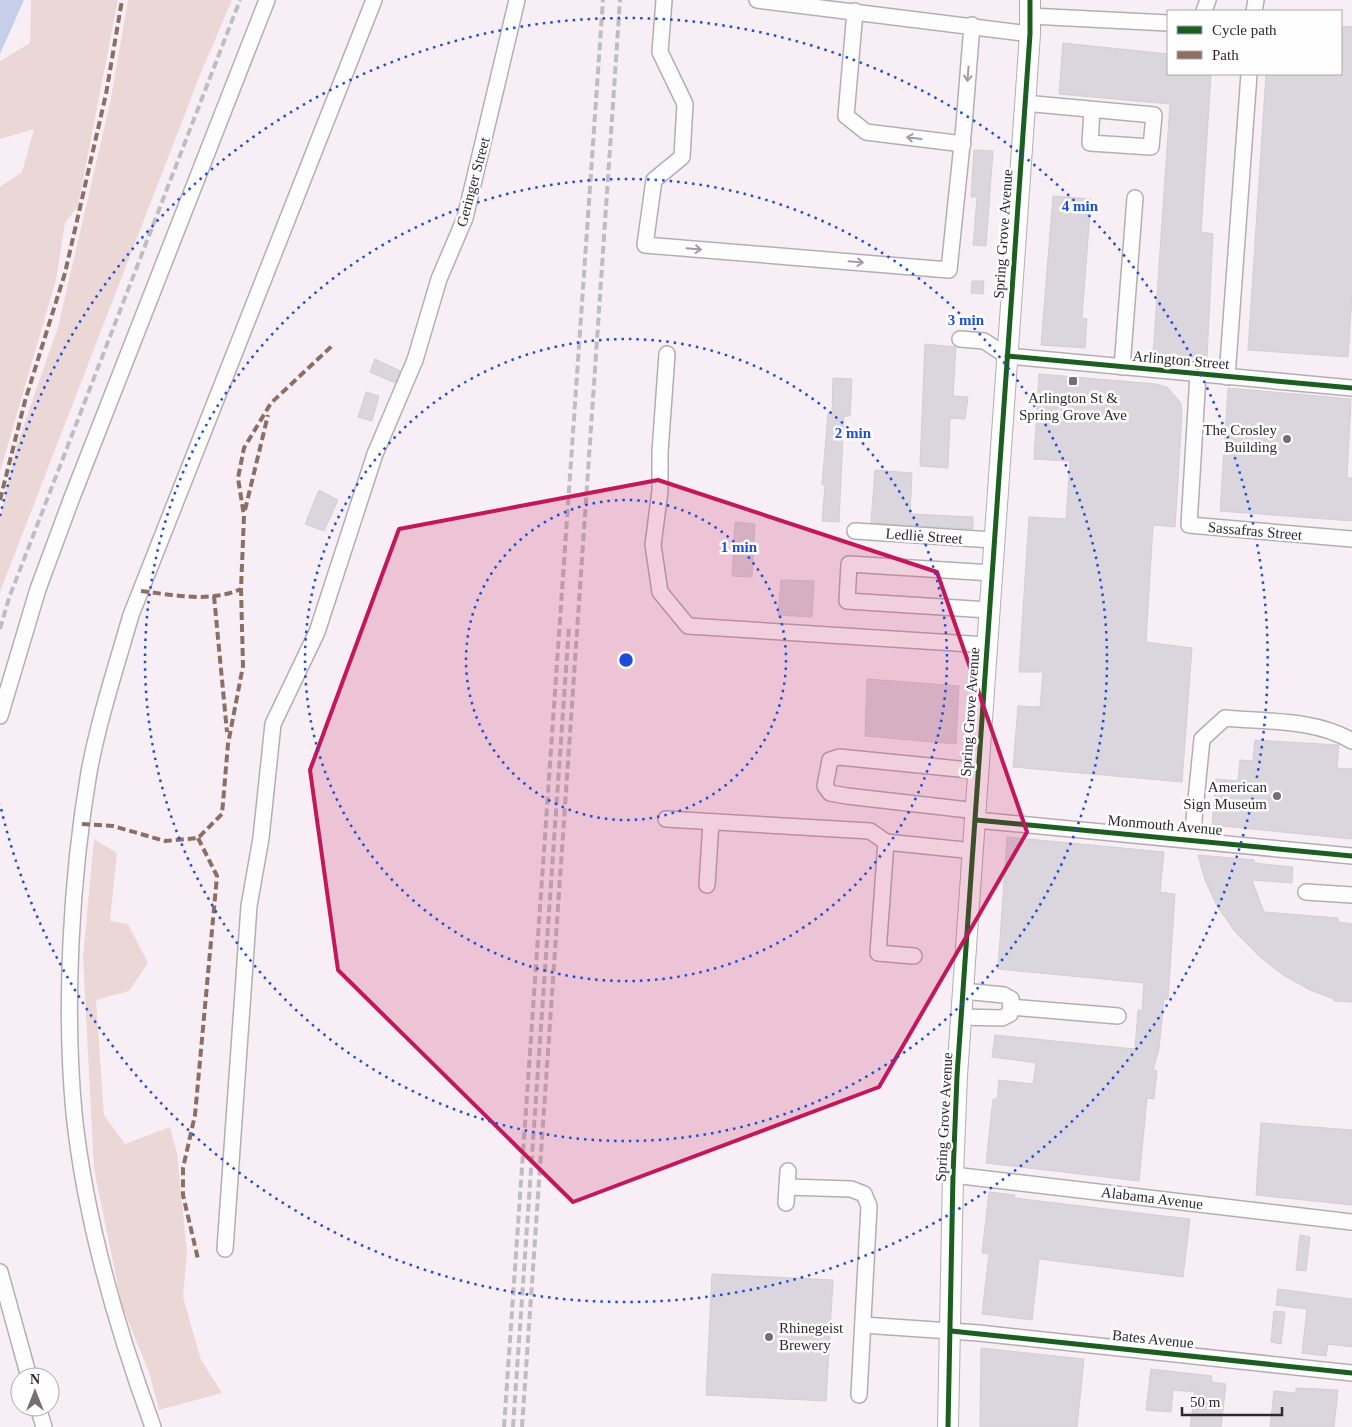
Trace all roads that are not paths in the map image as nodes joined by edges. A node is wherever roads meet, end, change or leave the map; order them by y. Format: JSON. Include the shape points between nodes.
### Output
{"nodes":[{"id":1,"x":268,"y":0,"type":"edge"},
{"id":2,"x":374,"y":0,"type":"edge"},
{"id":3,"x":517,"y":0,"type":"edge"},
{"id":4,"x":664,"y":0,"type":"edge"},
{"id":5,"x":761,"y":0,"type":"edge"},
{"id":6,"x":855,"y":11,"type":"junction"},
{"id":7,"x":1030,"y":17,"type":"edge"},
{"id":8,"x":1167,"y":24,"type":"edge"},
{"id":9,"x":972,"y":25,"type":"junction"},
{"id":10,"x":1249,"y":75,"type":"edge"},
{"id":11,"x":1024,"y":103,"type":"junction"},
{"id":12,"x":1092,"y":110,"type":"dead end"},
{"id":13,"x":962,"y":144,"type":"junction"},
{"id":14,"x":1135,"y":198,"type":"dead end"},
{"id":15,"x":960,"y":339,"type":"dead end"},
{"id":16,"x":667,"y":354,"type":"dead end"},
{"id":17,"x":1007,"y":356,"type":"junction"},
{"id":18,"x":1122,"y":367,"type":"junction"},
{"id":19,"x":1198,"y":374,"type":"junction"},
{"id":20,"x":1227,"y":377,"type":"junction"},
{"id":21,"x":1352,"y":388,"type":"edge"},
{"id":22,"x":855,"y":532,"type":"dead end"},
{"id":23,"x":1352,"y":539,"type":"edge"},
{"id":24,"x":993,"y":540,"type":"junction"},
{"id":25,"x":992,"y":573,"type":"junction"},
{"id":26,"x":989,"y":610,"type":"junction"},
{"id":27,"x":987,"y":645,"type":"junction"},
{"id":28,"x":0,"y":716,"type":"edge"},
{"id":29,"x":1352,"y":741,"type":"edge"},
{"id":30,"x":979,"y":771,"type":"junction"},
{"id":31,"x":976,"y":816,"type":"junction"},
{"id":32,"x":666,"y":819,"type":"dead end"},
{"id":33,"x":711,"y":822,"type":"junction"},
{"id":34,"x":1192,"y":840,"type":"junction"},
{"id":35,"x":886,"y":842,"type":"junction"},
{"id":36,"x":974,"y":852,"type":"junction"},
{"id":37,"x":1352,"y":856,"type":"edge"},
{"id":38,"x":707,"y":885,"type":"dead end"},
{"id":39,"x":1306,"y":892,"type":"dead end"},
{"id":40,"x":1352,"y":895,"type":"edge"},
{"id":41,"x":914,"y":956,"type":"dead end"},
{"id":42,"x":963,"y":991,"type":"junction"},
{"id":43,"x":1010,"y":1007,"type":"junction"},
{"id":44,"x":1118,"y":1016,"type":"dead end"},
{"id":45,"x":961,"y":1017,"type":"junction"},
{"id":46,"x":788,"y":1170,"type":"dead end"},
{"id":47,"x":953,"y":1175,"type":"junction"},
{"id":48,"x":787,"y":1187,"type":"junction"},
{"id":49,"x":786,"y":1203,"type":"dead end"},
{"id":50,"x":1352,"y":1222,"type":"edge"},
{"id":51,"x":225,"y":1248,"type":"dead end"},
{"id":52,"x":0,"y":1272,"type":"edge"},
{"id":53,"x":863,"y":1325,"type":"junction"},
{"id":54,"x":951,"y":1331,"type":"junction"},
{"id":55,"x":26,"y":1367,"type":"edge"},
{"id":56,"x":1352,"y":1374,"type":"edge"},
{"id":57,"x":859,"y":1395,"type":"dead end"},
{"id":58,"x":154,"y":1427,"type":"edge"},
{"id":59,"x":948,"y":1427,"type":"edge"}],
"edges":[{"from":1,"to":28,"type":"street","via":[[70,500],[38,589]]},
{"from":2,"to":58,"type":"street","via":[[131,615],[103,709],[89,773],[78,860],[72,962],[70,1041],[74,1114],[86,1195],[104,1275]]},
{"from":3,"to":51,"type":"street","name":"Geringer Street","via":[[465,218],[439,279],[415,360],[375,454],[317,632],[272,724],[249,906]]},
{"from":4,"to":13,"type":"street","one_way":true,"via":[[660,52],[685,104],[682,157],[654,180],[645,245],[949,270]]},
{"from":5,"to":6,"type":"street"},
{"from":6,"to":9,"type":"street"},
{"from":13,"to":6,"type":"street","one_way":true,"via":[[866,132],[846,116]]},
{"from":7,"to":8,"type":"street"},
{"from":7,"to":9,"type":"street"},
{"from":7,"to":11,"type":"main road","name":"Spring Grove Avenue"},
{"from":9,"to":13,"type":"street","one_way":true},
{"from":10,"to":20,"type":"street"},
{"from":11,"to":12,"type":"street"},
{"from":11,"to":17,"type":"main road","name":"Spring Grove Avenue"},
{"from":14,"to":18,"type":"street"},
{"from":15,"to":17,"type":"street","via":[[984,341]]},
{"from":16,"to":27,"type":"street","via":[[660,491],[653,546],[660,592],[688,626]]},
{"from":17,"to":18,"type":"street","name":"Arlington Street"},
{"from":17,"to":24,"type":"main road","name":"Spring Grove Avenue"},
{"from":18,"to":19,"type":"street","name":"Arlington Street"},
{"from":19,"to":20,"type":"street","name":"Arlington Street"},
{"from":19,"to":23,"type":"street","name":"Sassafras Street","via":[[1189,525]]},
{"from":20,"to":21,"type":"street","name":"Arlington Street"},
{"from":22,"to":24,"type":"street","name":"Ledlie Street"},
{"from":24,"to":25,"type":"main road","name":"Spring Grove Avenue"},
{"from":25,"to":26,"type":"main road","name":"Spring Grove Avenue"},
{"from":25,"to":26,"type":"street","via":[[849,564],[846,601]]},
{"from":26,"to":27,"type":"main road","name":"Spring Grove Avenue"},
{"from":27,"to":30,"type":"main road","name":"Spring Grove Avenue"},
{"from":29,"to":34,"type":"street","via":[[1319,727],[1225,718],[1202,739]]},
{"from":30,"to":31,"type":"main road","name":"Spring Grove Avenue"},
{"from":30,"to":31,"type":"street","name":"Monmouth Avenue","via":[[839,758],[830,760],[825,786],[830,793]]},
{"from":31,"to":34,"type":"street","name":"Monmouth Avenue"},
{"from":31,"to":36,"type":"main road","name":"Spring Grove Avenue"},
{"from":32,"to":33,"type":"street"},
{"from":33,"to":35,"type":"street","via":[[870,831]]},
{"from":33,"to":38,"type":"street"},
{"from":34,"to":37,"type":"street","name":"Monmouth Avenue"},
{"from":35,"to":36,"type":"street"},
{"from":35,"to":41,"type":"street","via":[[878,953]]},
{"from":36,"to":42,"type":"main road","name":"Spring Grove Avenue"},
{"from":39,"to":40,"type":"street"},
{"from":42,"to":43,"type":"street","via":[[1004,995],[1011,999]]},
{"from":42,"to":45,"type":"main road","name":"Spring Grove Avenue"},
{"from":43,"to":44,"type":"street"},
{"from":43,"to":45,"type":"street","via":[[1010,1014],[1002,1018]]},
{"from":45,"to":47,"type":"main road","name":"Spring Grove Avenue"},
{"from":46,"to":48,"type":"street"},
{"from":47,"to":50,"type":"street","name":"Alabama Avenue"},
{"from":47,"to":54,"type":"main road","name":"Spring Grove Avenue"},
{"from":48,"to":49,"type":"street"},
{"from":48,"to":53,"type":"street","via":[[851,1190],[864,1194],[869,1206]]},
{"from":52,"to":55,"type":"street"},
{"from":53,"to":54,"type":"street","name":"Bates Avenue"},
{"from":53,"to":57,"type":"street"},
{"from":54,"to":56,"type":"street","name":"Bates Avenue"},
{"from":54,"to":59,"type":"main road","name":"Spring Grove Avenue"}]}
